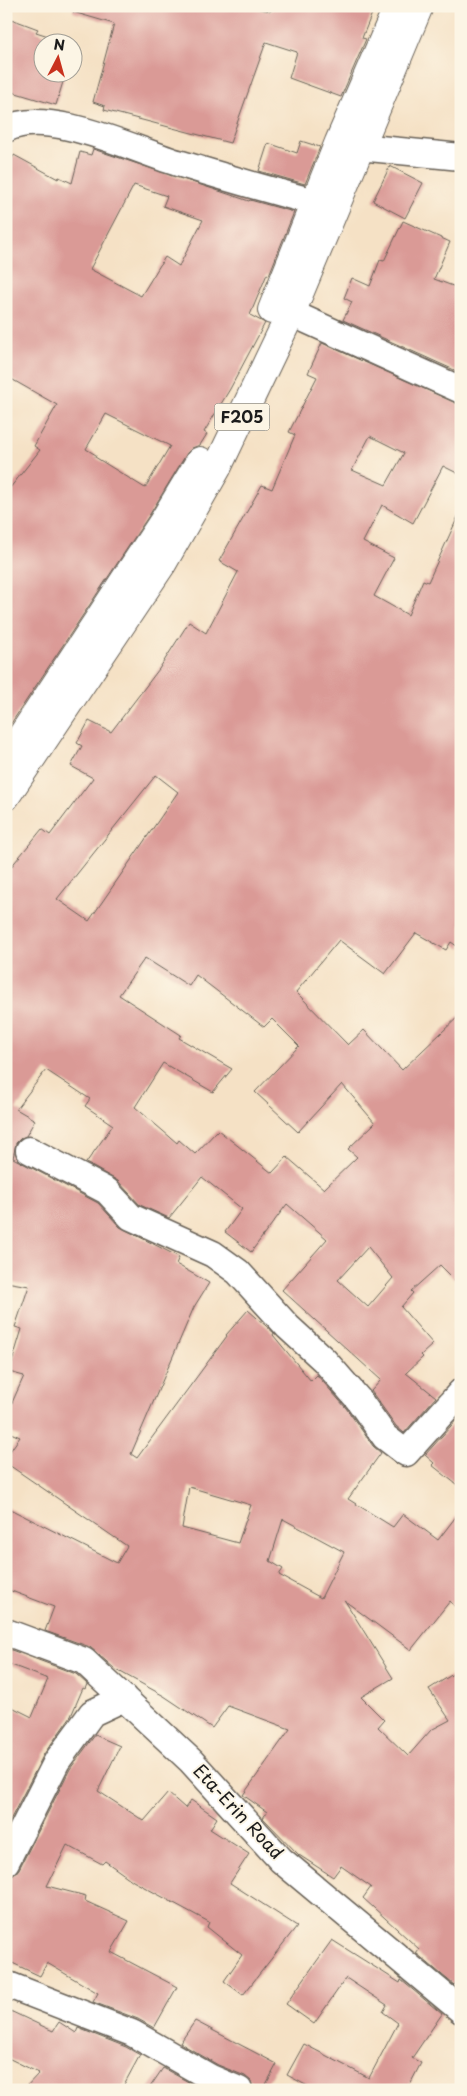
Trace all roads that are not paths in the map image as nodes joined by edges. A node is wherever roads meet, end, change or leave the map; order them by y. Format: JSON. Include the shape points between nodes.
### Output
{"nodes":[{"id":1,"x":398,"y":6,"type":"edge"},
{"id":2,"x":419,"y":6,"type":"edge"},
{"id":3,"x":6,"y":129,"type":"edge"},
{"id":4,"x":359,"y":147,"type":"junction"},
{"id":5,"x":461,"y":157,"type":"edge"},
{"id":6,"x":314,"y":202,"type":"junction"},
{"id":7,"x":290,"y":313,"type":"junction"},
{"id":8,"x":461,"y":390,"type":"edge"},
{"id":9,"x":6,"y":760,"type":"edge"},
{"id":10,"x":6,"y":796,"type":"edge"},
{"id":11,"x":30,"y":1150,"type":"dead end"},
{"id":12,"x":461,"y":1392,"type":"edge"},
{"id":13,"x":6,"y":1632,"type":"edge"},
{"id":14,"x":124,"y":1698,"type":"junction"},
{"id":15,"x":6,"y":1862,"type":"edge"},
{"id":16,"x":6,"y":1984,"type":"edge"},
{"id":17,"x":461,"y":2010,"type":"edge"},
{"id":18,"x":209,"y":2084,"type":"edge"},
{"id":19,"x":239,"y":2090,"type":"edge"}],
"edges":[{"from":1,"to":6,"type":"main road","number":"F205"},
{"from":2,"to":4,"type":"main road","number":"F205"},
{"from":3,"to":6,"type":"street","via":[[32,122],[60,126],[110,138],[176,162]]},
{"from":4,"to":5,"type":"street"},
{"from":4,"to":7,"type":"main road","number":"F205"},
{"from":6,"to":9,"type":"main road","number":"F205","via":[[267,320],[205,453],[164,522]]},
{"from":7,"to":8,"type":"street"},
{"from":7,"to":10,"type":"main road","number":"F205","via":[[217,468],[162,564]]},
{"from":11,"to":12,"type":"street","via":[[107,1191],[131,1217],[213,1254],[238,1272],[288,1327],[324,1360],[385,1436],[406,1453]]},
{"from":13,"to":14,"type":"street","name":"Eta-Erin Road","via":[[84,1661]]},
{"from":14,"to":15,"type":"street","via":[[92,1713],[56,1761]]},
{"from":14,"to":17,"type":"street","name":"Eta-Erin Road","via":[[191,1761],[281,1860]]},
{"from":16,"to":18,"type":"street","via":[[132,2033]]},
{"from":18,"to":19,"type":"street"}]}
